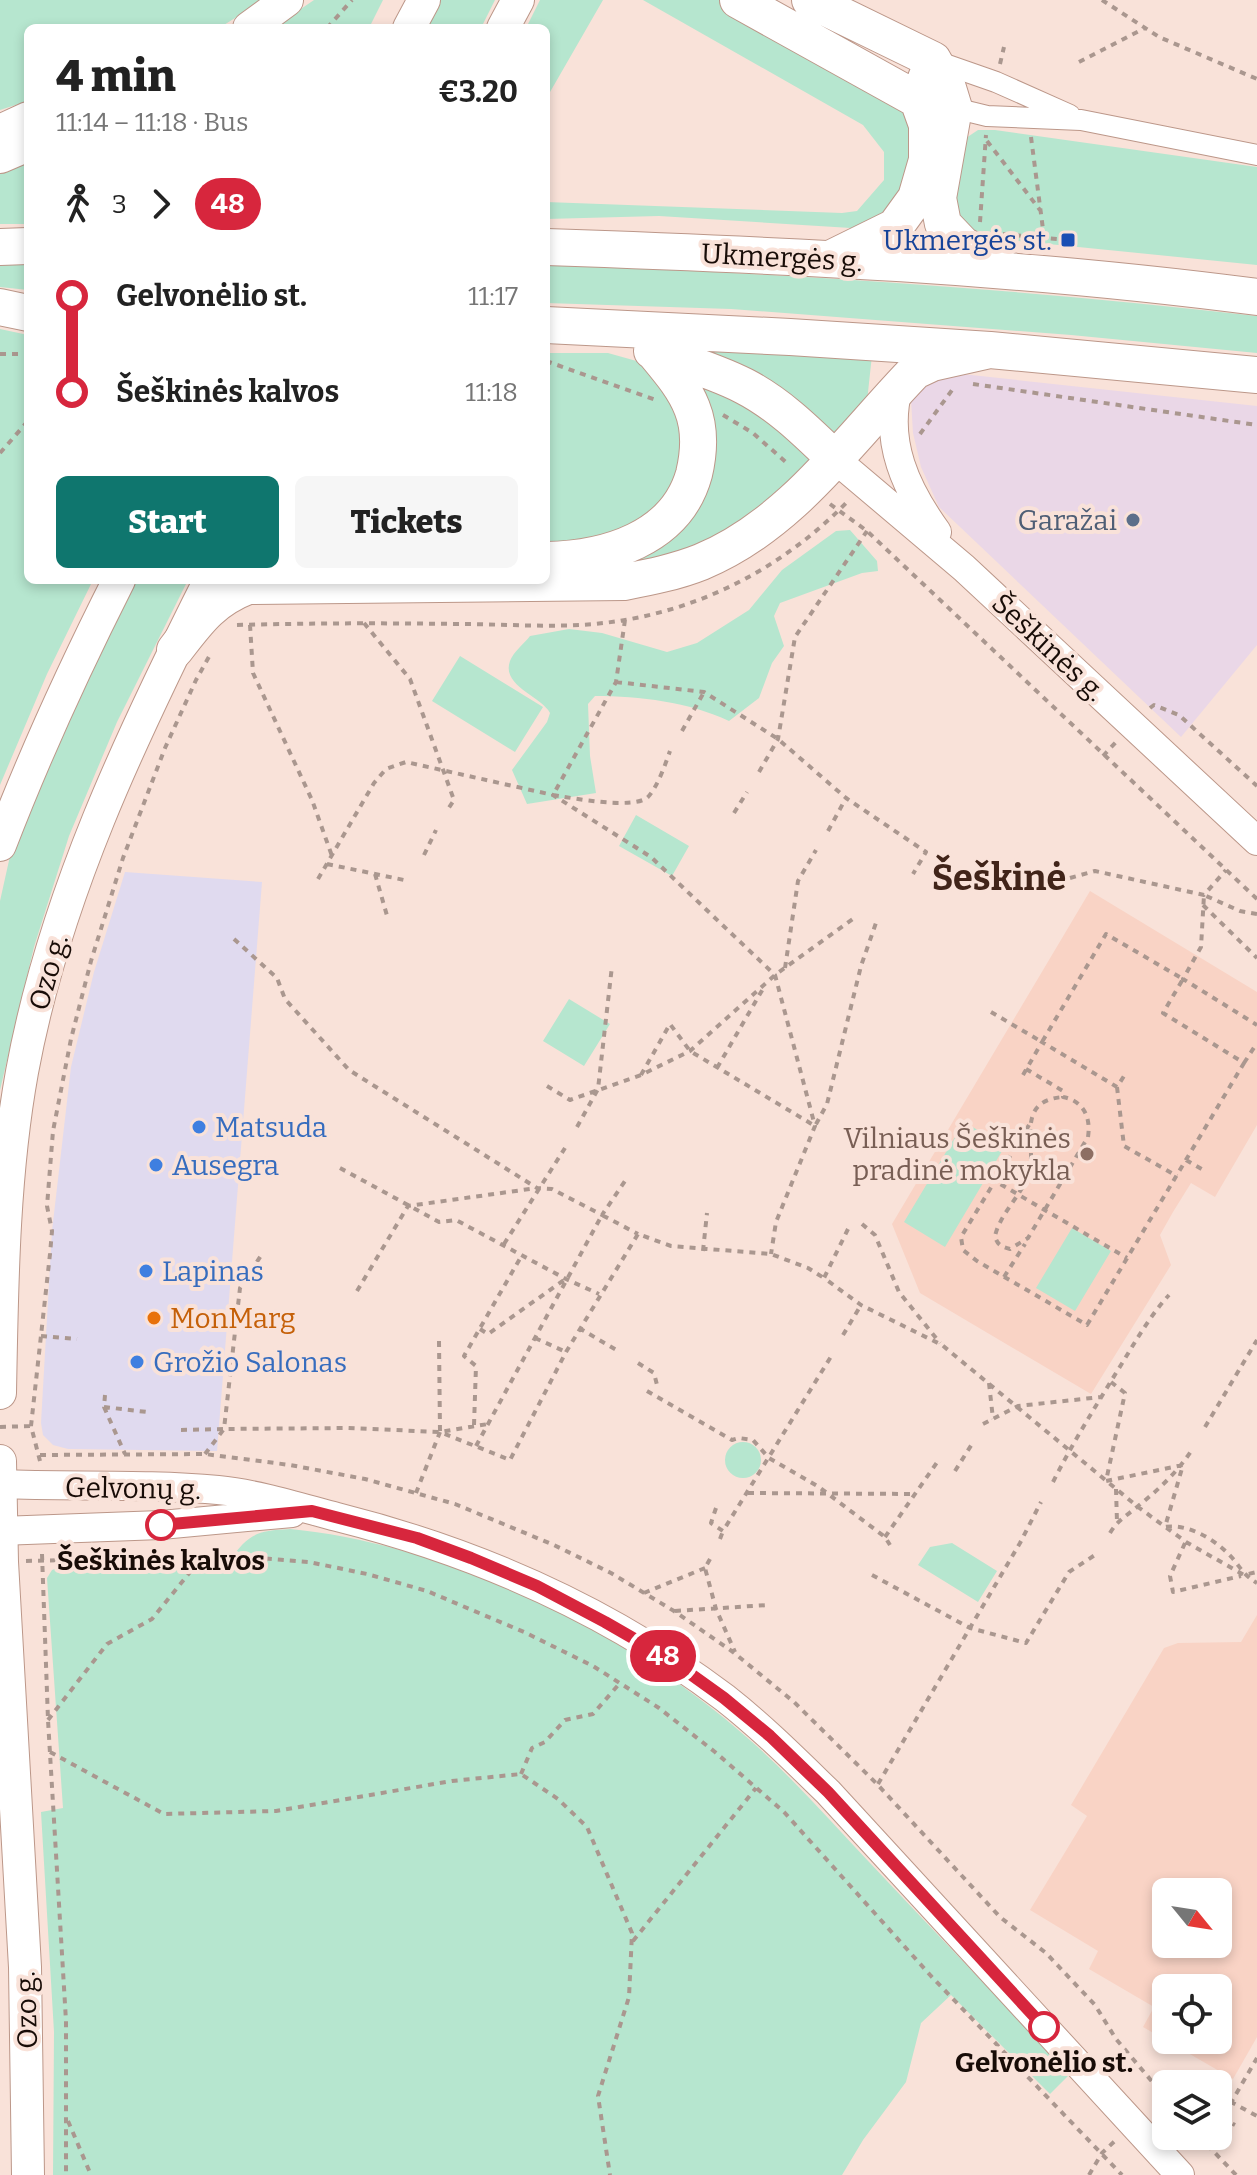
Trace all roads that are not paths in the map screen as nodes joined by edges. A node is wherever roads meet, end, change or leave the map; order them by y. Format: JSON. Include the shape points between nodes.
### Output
{"nodes":[{"id":1,"x":287,"y":0,"type":"edge"},
{"id":2,"x":424,"y":0,"type":"edge"},
{"id":3,"x":518,"y":0,"type":"edge"},
{"id":4,"x":738,"y":0,"type":"edge"},
{"id":5,"x":810,"y":0,"type":"edge"},
{"id":6,"x":254,"y":24,"type":"edge"},
{"id":7,"x":411,"y":24,"type":"edge"},
{"id":8,"x":505,"y":24,"type":"edge"},
{"id":9,"x":933,"y":60,"type":"junction"},
{"id":10,"x":918,"y":100,"type":"junction"},
{"id":11,"x":971,"y":112,"type":"junction"},
{"id":12,"x":24,"y":120,"type":"edge"},
{"id":13,"x":1081,"y":120,"type":"junction"},
{"id":14,"x":0,"y":131,"type":"edge"},
{"id":15,"x":24,"y":145,"type":"edge"},
{"id":16,"x":0,"y":155,"type":"edge"},
{"id":17,"x":1257,"y":155,"type":"edge"},
{"id":18,"x":24,"y":246,"type":"edge"},
{"id":19,"x":0,"y":247,"type":"edge"},
{"id":20,"x":550,"y":247,"type":"edge"},
{"id":21,"x":831,"y":259,"type":"junction"},
{"id":22,"x":1009,"y":271,"type":"junction"},
{"id":23,"x":1257,"y":297,"type":"edge"},
{"id":24,"x":0,"y":307,"type":"edge"},
{"id":25,"x":24,"y":312,"type":"edge"},
{"id":26,"x":556,"y":325,"type":"edge"},
{"id":27,"x":990,"y":350,"type":"junction"},
{"id":28,"x":654,"y":352,"type":"junction"},
{"id":29,"x":1257,"y":375,"type":"edge"},
{"id":30,"x":898,"y":389,"type":"junction"},
{"id":31,"x":835,"y":459,"type":"junction"},
{"id":32,"x":550,"y":560,"type":"edge"},
{"id":33,"x":964,"y":568,"type":"junction"},
{"id":34,"x":550,"y":582,"type":"edge"},
{"id":35,"x":117,"y":584,"type":"edge"},
{"id":36,"x":208,"y":584,"type":"edge"},
{"id":37,"x":239,"y":584,"type":"edge"},
{"id":38,"x":175,"y":650,"type":"junction"},
{"id":39,"x":1257,"y":841,"type":"edge"},
{"id":40,"x":0,"y":845,"type":"edge"},
{"id":41,"x":0,"y":1393,"type":"edge"},
{"id":42,"x":0,"y":1461,"type":"edge"},
{"id":43,"x":0,"y":1484,"type":"edge"},
{"id":44,"x":312,"y":1511,"type":"junction"},
{"id":45,"x":1,"y":1531,"type":"edge"},
{"id":46,"x":28,"y":2175,"type":"edge"},
{"id":47,"x":1180,"y":2175,"type":"edge"}],
"edges":[{"from":1,"to":6,"type":"main road"},
{"from":2,"to":7,"type":"main road"},
{"from":3,"to":8,"type":"main road"},
{"from":4,"to":10,"type":"highway"},
{"from":5,"to":9,"type":"highway"},
{"from":9,"to":10,"type":"highway"},
{"from":9,"to":11,"type":"highway"},
{"from":9,"to":13,"type":"street"},
{"from":10,"to":11,"type":"street"},
{"from":10,"to":21,"type":"highway","via":[[927,125],[927,160],[916,198],[895,227]]},
{"from":11,"to":13,"type":"street"},
{"from":11,"to":22,"type":"highway","via":[[938,198],[943,224],[963,245]]},
{"from":12,"to":14,"type":"main road"},
{"from":13,"to":17,"type":"street"},
{"from":15,"to":16,"type":"highway"},
{"from":18,"to":19,"type":"highway"},
{"from":20,"to":21,"type":"highway","name":"Ukmergės g."},
{"from":21,"to":22,"type":"highway","name":"Ukmergės g."},
{"from":22,"to":23,"type":"highway","name":"Ukmergės g."},
{"from":24,"to":25,"type":"highway"},
{"from":26,"to":27,"type":"highway"},
{"from":26,"to":28,"type":"highway"},
{"from":27,"to":29,"type":"highway"},
{"from":27,"to":30,"type":"highway","via":[[932,363]]},
{"from":28,"to":31,"type":"highway","via":[[746,387],[798,423]]},
{"from":28,"to":32,"type":"highway","via":[[692,408],[698,437],[691,484],[667,521],[620,549]]},
{"from":30,"to":31,"type":"highway"},
{"from":30,"to":33,"type":"main road","via":[[893,424],[904,479]]},
{"from":31,"to":33,"type":"main road","name":"Šeškinės g."},
{"from":31,"to":34,"type":"highway","via":[[767,522],[703,561],[624,582]]},
{"from":33,"to":39,"type":"main road","name":"Šeškinės g."},
{"from":35,"to":40,"type":"main road","via":[[38,749]]},
{"from":36,"to":38,"type":"main road","name":"Ozo g."},
{"from":37,"to":38,"type":"highway","via":[[203,614]]},
{"from":38,"to":41,"type":"main road","name":"Ozo g.","via":[[87,843],[34,1021],[14,1129],[2,1277]]},
{"from":42,"to":43,"type":"main road","name":"Ozo g."},
{"from":43,"to":44,"type":"main road","name":"Gelvonų g.","via":[[221,1490]]},
{"from":43,"to":45,"type":"main road","name":"Ozo g."},
{"from":44,"to":45,"type":"main road","name":"Gelvonų g.","via":[[161,1525]]},
{"from":44,"to":47,"type":"main road","name":"Gelvonų g.","via":[[417,1538],[537,1586],[632,1637],[724,1698],[828,1792]]},
{"from":45,"to":46,"type":"main road","name":"Ozo g.","via":[[25,1967]]}]}
